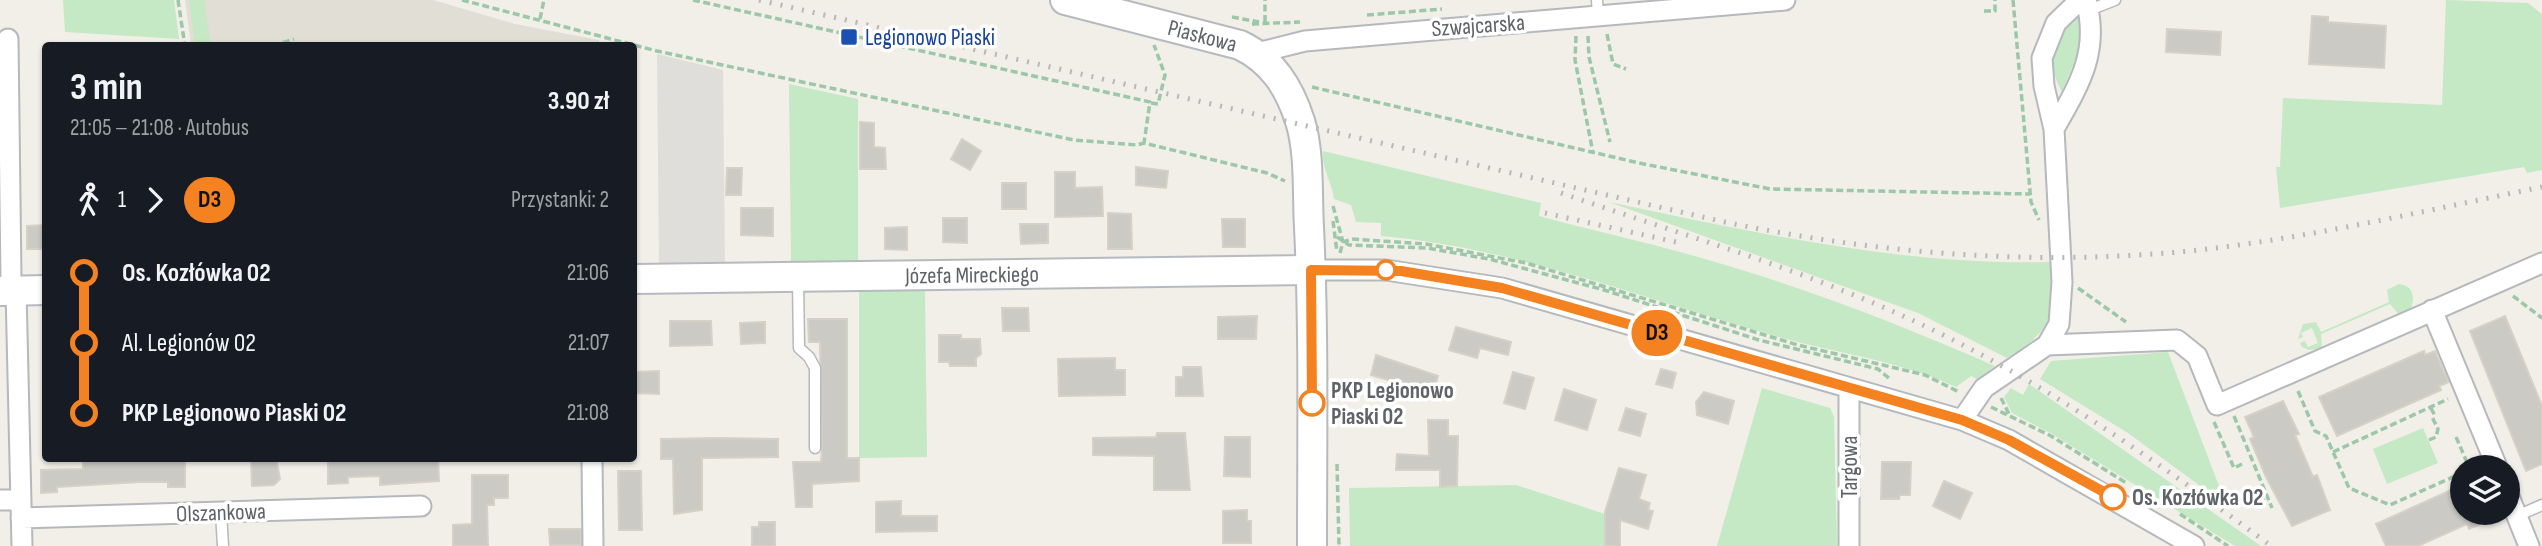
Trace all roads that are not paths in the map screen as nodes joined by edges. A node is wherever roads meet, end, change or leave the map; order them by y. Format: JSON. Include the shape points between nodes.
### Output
{"nodes":[{"id":1,"x":1065,"y":0,"type":"edge"},
{"id":2,"x":1785,"y":0,"type":"edge"},
{"id":3,"x":2115,"y":0,"type":"edge"},
{"id":4,"x":2085,"y":3,"type":"edge"},
{"id":5,"x":1598,"y":8,"type":"edge"},
{"id":6,"x":8,"y":39,"type":"dead end"},
{"id":7,"x":1257,"y":53,"type":"junction"},
{"id":8,"x":2054,"y":129,"type":"junction"},
{"id":9,"x":2542,"y":263,"type":"edge"},
{"id":10,"x":1311,"y":270,"type":"junction"},
{"id":11,"x":798,"y":277,"type":"junction"},
{"id":12,"x":637,"y":279,"type":"edge"},
{"id":13,"x":8,"y":290,"type":"edge"},
{"id":14,"x":42,"y":290,"type":"edge"},
{"id":15,"x":2432,"y":310,"type":"junction"},
{"id":16,"x":2048,"y":345,"type":"junction"},
{"id":17,"x":1849,"y":388,"type":"junction"},
{"id":18,"x":1962,"y":420,"type":"junction"},
{"id":19,"x":815,"y":448,"type":"dead end"},
{"id":20,"x":2492,"y":455,"type":"edge"},
{"id":21,"x":592,"y":462,"type":"edge"},
{"id":22,"x":0,"y":500,"type":"edge"},
{"id":23,"x":2542,"y":505,"type":"edge"},
{"id":24,"x":421,"y":506,"type":"dead end"},
{"id":25,"x":21,"y":509,"type":"junction"},
{"id":26,"x":220,"y":512,"type":"junction"},
{"id":27,"x":2520,"y":515,"type":"edge"},
{"id":28,"x":2520,"y":524,"type":"edge"},
{"id":29,"x":22,"y":546,"type":"edge"},
{"id":30,"x":223,"y":546,"type":"edge"},
{"id":31,"x":593,"y":546,"type":"edge"},
{"id":32,"x":1312,"y":546,"type":"edge"},
{"id":33,"x":1849,"y":546,"type":"edge"},
{"id":34,"x":2194,"y":546,"type":"edge"},
{"id":35,"x":2529,"y":546,"type":"edge"}],
"edges":[{"from":1,"to":7,"type":"street","name":"Piaskowa","via":[[1223,39]]},
{"from":2,"to":5,"type":"street","name":"Szwajcarska"},
{"from":3,"to":4,"type":"lane"},
{"from":4,"to":8,"type":"street","via":[[2093,25],[2084,76]]},
{"from":4,"to":8,"type":"street","via":[[2056,23],[2042,58]]},
{"from":5,"to":7,"type":"street","name":"Szwajcarska","via":[[1305,41]]},
{"from":6,"to":13,"type":"street"},
{"from":7,"to":10,"type":"street","name":"Piaskowa","via":[[1282,78],[1301,124]]},
{"from":8,"to":16,"type":"street","via":[[2062,270],[2059,324]]},
{"from":9,"to":15,"type":"street"},
{"from":10,"to":11,"type":"street","name":"Józefa Mireckiego"},
{"from":10,"to":17,"type":"street","via":[[1401,271],[1502,288]]},
{"from":10,"to":32,"type":"street","name":"Piaskowa"},
{"from":11,"to":12,"type":"street","name":"Józefa Mireckiego"},
{"from":11,"to":19,"type":"lane","via":[[798,345],[815,368]]},
{"from":13,"to":14,"type":"street"},
{"from":13,"to":25,"type":"street"},
{"from":15,"to":16,"type":"street","via":[[2217,405],[2197,356],[2177,340]]},
{"from":15,"to":20,"type":"street"},
{"from":16,"to":18,"type":"street"},
{"from":17,"to":18,"type":"street"},
{"from":17,"to":33,"type":"street","name":"Targowa"},
{"from":18,"to":34,"type":"street","via":[[2009,440]]},
{"from":21,"to":31,"type":"street"},
{"from":22,"to":25,"type":"street","name":"Olszankowa"},
{"from":23,"to":27,"type":"lane"},
{"from":24,"to":26,"type":"street","name":"Olszankowa"},
{"from":25,"to":26,"type":"street","name":"Olszankowa"},
{"from":25,"to":29,"type":"street"},
{"from":26,"to":30,"type":"lane"},
{"from":28,"to":35,"type":"street"}]}
